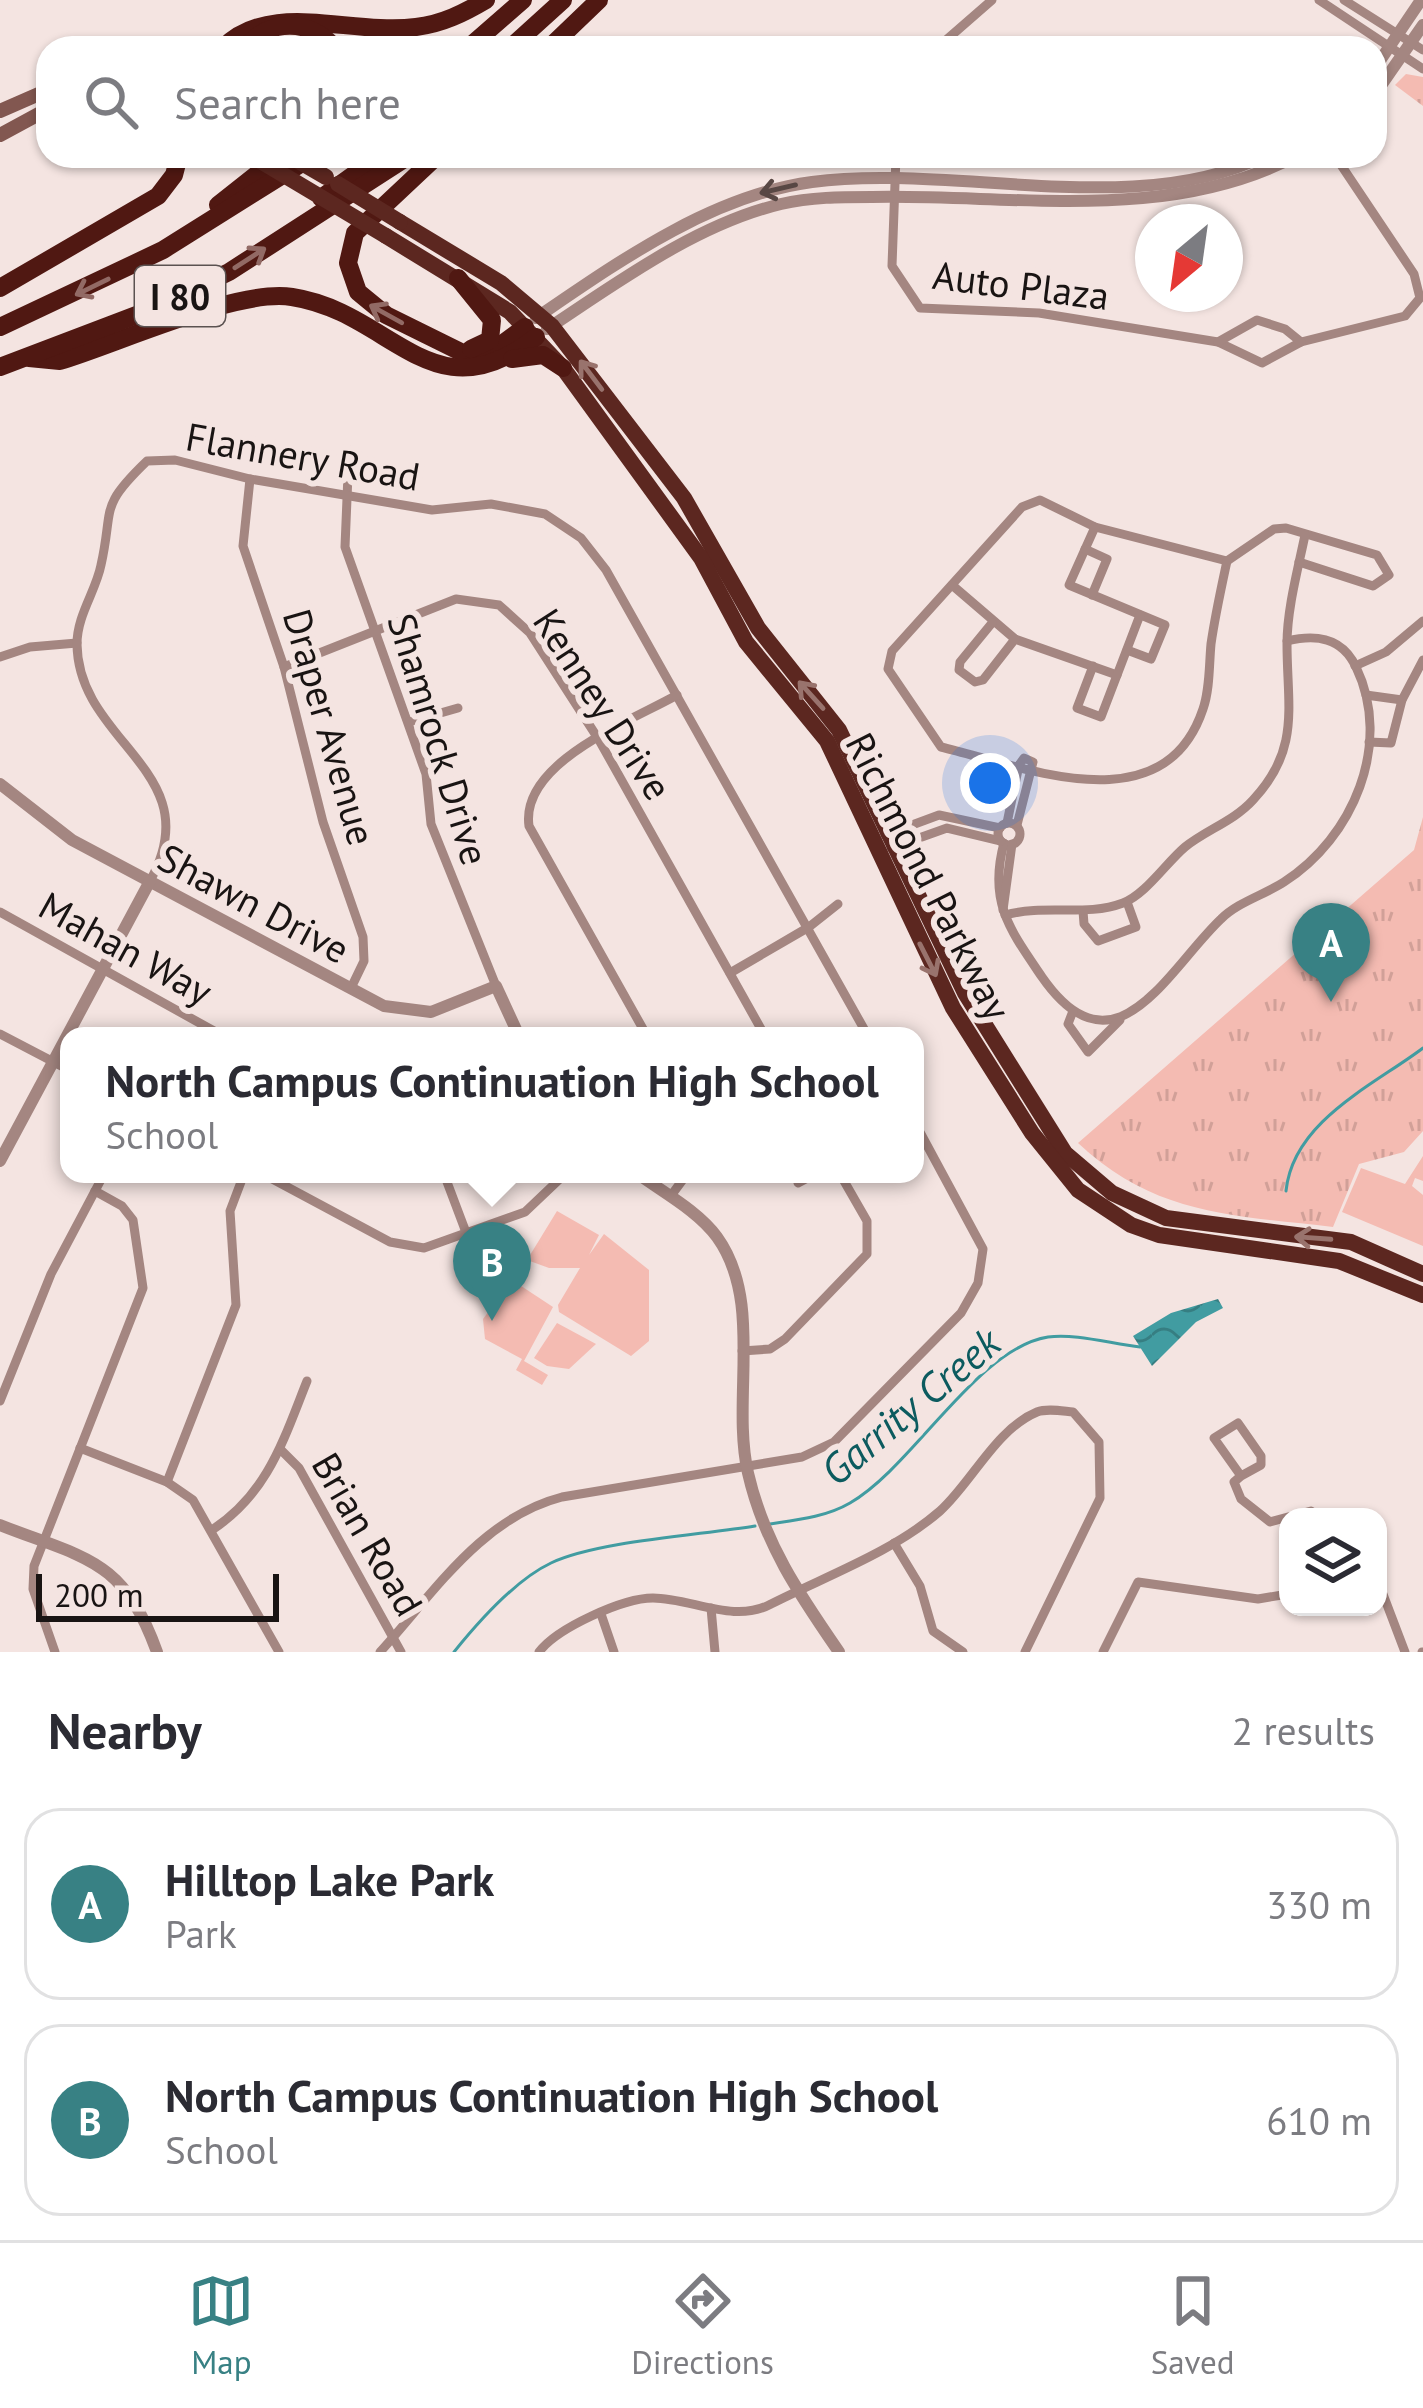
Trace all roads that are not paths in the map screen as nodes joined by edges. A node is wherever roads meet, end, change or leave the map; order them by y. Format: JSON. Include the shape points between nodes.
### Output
{"nodes":[{"id":1,"x":486,"y":0,"type":"edge"},
{"id":2,"x":523,"y":0,"type":"edge"},
{"id":3,"x":563,"y":0,"type":"edge"},
{"id":4,"x":575,"y":0,"type":"edge"},
{"id":5,"x":599,"y":0,"type":"edge"},
{"id":6,"x":992,"y":0,"type":"edge"},
{"id":7,"x":1319,"y":0,"type":"edge"},
{"id":8,"x":1344,"y":0,"type":"edge"},
{"id":9,"x":1421,"y":0,"type":"edge"},
{"id":10,"x":1423,"y":25,"type":"edge"},
{"id":11,"x":233,"y":36,"type":"edge"},
{"id":12,"x":260,"y":36,"type":"edge"},
{"id":13,"x":320,"y":36,"type":"edge"},
{"id":14,"x":482,"y":36,"type":"edge"},
{"id":15,"x":523,"y":36,"type":"edge"},
{"id":16,"x":537,"y":36,"type":"edge"},
{"id":17,"x":562,"y":36,"type":"edge"},
{"id":18,"x":951,"y":36,"type":"edge"},
{"id":19,"x":1406,"y":46,"type":"edge"},
{"id":20,"x":1423,"y":69,"type":"edge"},
{"id":21,"x":1387,"y":75,"type":"edge"},
{"id":22,"x":36,"y":95,"type":"edge"},
{"id":23,"x":0,"y":111,"type":"edge"},
{"id":24,"x":36,"y":115,"type":"edge"},
{"id":25,"x":0,"y":134,"type":"edge"},
{"id":26,"x":174,"y":168,"type":"edge"},
{"id":27,"x":265,"y":168,"type":"edge"},
{"id":28,"x":272,"y":168,"type":"edge"},
{"id":29,"x":294,"y":168,"type":"edge"},
{"id":30,"x":310,"y":168,"type":"edge"},
{"id":31,"x":347,"y":168,"type":"edge"},
{"id":32,"x":357,"y":168,"type":"edge"},
{"id":33,"x":390,"y":168,"type":"edge"},
{"id":34,"x":423,"y":168,"type":"edge"},
{"id":35,"x":895,"y":168,"type":"edge"},
{"id":36,"x":1233,"y":168,"type":"edge"},
{"id":37,"x":1269,"y":168,"type":"edge"},
{"id":38,"x":1343,"y":168,"type":"edge"},
{"id":39,"x":894,"y":180,"type":"junction"},
{"id":40,"x":332,"y":181,"type":"junction"},
{"id":41,"x":315,"y":194,"type":"junction"},
{"id":42,"x":893,"y":196,"type":"junction"},
{"id":43,"x":164,"y":250,"type":"junction"},
{"id":44,"x":458,"y":278,"type":"junction"},
{"id":45,"x":0,"y":287,"type":"edge"},
{"id":46,"x":1412,"y":308,"type":"junction"},
{"id":47,"x":1423,"y":316,"type":"edge"},
{"id":48,"x":538,"y":326,"type":"junction"},
{"id":49,"x":0,"y":327,"type":"edge"},
{"id":50,"x":1218,"y":342,"type":"junction"},
{"id":51,"x":1301,"y":342,"type":"junction"},
{"id":52,"x":445,"y":346,"type":"junction"},
{"id":53,"x":29,"y":358,"type":"junction"},
{"id":54,"x":507,"y":359,"type":"junction"},
{"id":55,"x":0,"y":367,"type":"edge"},
{"id":56,"x":563,"y":368,"type":"junction"},
{"id":57,"x":349,"y":450,"type":"dead end"},
{"id":58,"x":250,"y":479,"type":"junction"},
{"id":59,"x":347,"y":497,"type":"junction"},
{"id":60,"x":1095,"y":526,"type":"junction"},
{"id":61,"x":1305,"y":535,"type":"junction"},
{"id":62,"x":1084,"y":549,"type":"junction"},
{"id":63,"x":1227,"y":561,"type":"junction"},
{"id":64,"x":1299,"y":562,"type":"junction"},
{"id":65,"x":952,"y":585,"type":"junction"},
{"id":66,"x":1093,"y":595,"type":"junction"},
{"id":67,"x":1140,"y":615,"type":"junction"},
{"id":68,"x":1423,"y":621,"type":"edge"},
{"id":69,"x":992,"y":622,"type":"junction"},
{"id":70,"x":377,"y":631,"type":"junction"},
{"id":71,"x":1015,"y":639,"type":"junction"},
{"id":72,"x":1287,"y":641,"type":"junction"},
{"id":73,"x":77,"y":643,"type":"junction"},
{"id":74,"x":1126,"y":650,"type":"junction"},
{"id":75,"x":0,"y":657,"type":"edge"},
{"id":76,"x":1423,"y":660,"type":"edge"},
{"id":77,"x":1094,"y":665,"type":"junction"},
{"id":78,"x":1355,"y":666,"type":"junction"},
{"id":79,"x":284,"y":667,"type":"junction"},
{"id":80,"x":1117,"y":675,"type":"junction"},
{"id":81,"x":677,"y":695,"type":"junction"},
{"id":82,"x":1366,"y":695,"type":"junction"},
{"id":83,"x":1402,"y":700,"type":"junction"},
{"id":84,"x":458,"y":708,"type":"dead end"},
{"id":85,"x":409,"y":722,"type":"junction"},
{"id":86,"x":598,"y":740,"type":"junction"},
{"id":87,"x":1369,"y":742,"type":"junction"},
{"id":88,"x":1019,"y":765,"type":"junction"},
{"id":89,"x":1032,"y":768,"type":"junction"},
{"id":90,"x":0,"y":784,"type":"edge"},
{"id":91,"x":1018,"y":798,"type":"junction"},
{"id":92,"x":1008,"y":825,"type":"junction"},
{"id":93,"x":885,"y":843,"type":"junction"},
{"id":94,"x":1006,"y":843,"type":"junction"},
{"id":95,"x":150,"y":881,"type":"junction"},
{"id":96,"x":1127,"y":902,"type":"junction"},
{"id":97,"x":838,"y":904,"type":"dead end"},
{"id":98,"x":1083,"y":911,"type":"junction"},
{"id":99,"x":0,"y":912,"type":"edge"},
{"id":100,"x":1004,"y":912,"type":"junction"},
{"id":101,"x":809,"y":927,"type":"junction"},
{"id":102,"x":104,"y":968,"type":"junction"},
{"id":103,"x":730,"y":973,"type":"junction"},
{"id":104,"x":496,"y":986,"type":"junction"},
{"id":105,"x":351,"y":988,"type":"junction"},
{"id":106,"x":1073,"y":1011,"type":"junction"},
{"id":107,"x":1120,"y":1019,"type":"junction"},
{"id":108,"x":72,"y":1027,"type":"edge"},
{"id":109,"x":208,"y":1027,"type":"edge"},
{"id":110,"x":515,"y":1027,"type":"edge"},
{"id":111,"x":642,"y":1027,"type":"edge"},
{"id":112,"x":760,"y":1027,"type":"edge"},
{"id":113,"x":863,"y":1027,"type":"edge"},
{"id":114,"x":0,"y":1034,"type":"edge"},
{"id":115,"x":60,"y":1048,"type":"edge"},
{"id":116,"x":53,"y":1061,"type":"junction"},
{"id":117,"x":60,"y":1065,"type":"edge"},
{"id":118,"x":924,"y":1140,"type":"edge"},
{"id":119,"x":0,"y":1161,"type":"edge"},
{"id":120,"x":99,"y":1183,"type":"edge"},
{"id":121,"x":240,"y":1183,"type":"edge"},
{"id":122,"x":280,"y":1183,"type":"edge"},
{"id":123,"x":447,"y":1183,"type":"edge"},
{"id":124,"x":556,"y":1183,"type":"edge"},
{"id":125,"x":651,"y":1183,"type":"edge"},
{"id":126,"x":680,"y":1183,"type":"edge"},
{"id":127,"x":845,"y":1183,"type":"edge"},
{"id":128,"x":95,"y":1191,"type":"junction"},
{"id":129,"x":670,"y":1197,"type":"junction"},
{"id":130,"x":467,"y":1235,"type":"junction"},
{"id":131,"x":1423,"y":1274,"type":"edge"},
{"id":132,"x":1423,"y":1295,"type":"edge"},
{"id":133,"x":742,"y":1351,"type":"junction"},
{"id":134,"x":307,"y":1381,"type":"dead end"},
{"id":135,"x":0,"y":1401,"type":"edge"},
{"id":136,"x":80,"y":1448,"type":"junction"},
{"id":137,"x":280,"y":1449,"type":"junction"},
{"id":138,"x":746,"y":1466,"type":"junction"},
{"id":139,"x":1241,"y":1477,"type":"junction"},
{"id":140,"x":166,"y":1482,"type":"junction"},
{"id":141,"x":1279,"y":1520,"type":"edge"},
{"id":142,"x":0,"y":1525,"type":"edge"},
{"id":143,"x":212,"y":1530,"type":"junction"},
{"id":144,"x":43,"y":1542,"type":"junction"},
{"id":145,"x":894,"y":1543,"type":"junction"},
{"id":146,"x":794,"y":1588,"type":"junction"},
{"id":147,"x":1279,"y":1596,"type":"edge"},
{"id":148,"x":1387,"y":1605,"type":"edge"},
{"id":149,"x":711,"y":1608,"type":"junction"},
{"id":150,"x":601,"y":1614,"type":"junction"},
{"id":151,"x":393,"y":1638,"type":"junction"},
{"id":152,"x":55,"y":1652,"type":"edge"},
{"id":153,"x":157,"y":1652,"type":"edge"},
{"id":154,"x":279,"y":1652,"type":"edge"},
{"id":155,"x":380,"y":1652,"type":"edge"},
{"id":156,"x":401,"y":1652,"type":"edge"},
{"id":157,"x":539,"y":1652,"type":"edge"},
{"id":158,"x":614,"y":1652,"type":"edge"},
{"id":159,"x":715,"y":1652,"type":"edge"},
{"id":160,"x":839,"y":1652,"type":"edge"},
{"id":161,"x":963,"y":1652,"type":"edge"},
{"id":162,"x":1025,"y":1652,"type":"edge"},
{"id":163,"x":1102,"y":1652,"type":"edge"},
{"id":164,"x":1405,"y":1652,"type":"edge"}],
"edges":[{"from":1,"to":11,"type":"highway","via":[[418,27],[266,10]]},
{"from":2,"to":14,"type":"highway"},
{"from":3,"to":15,"type":"highway"},
{"from":4,"to":16,"type":"highway"},
{"from":5,"to":17,"type":"highway"},
{"from":6,"to":18,"type":"street"},
{"from":7,"to":19,"type":"street"},
{"from":8,"to":19,"type":"street"},
{"from":9,"to":19,"type":"street"},
{"from":10,"to":19,"type":"street"},
{"from":12,"to":13,"type":"highway","via":[[289,24]]},
{"from":19,"to":20,"type":"street"},
{"from":19,"to":21,"type":"street"},
{"from":22,"to":23,"type":"main road"},
{"from":24,"to":25,"type":"main road"},
{"from":26,"to":45,"type":"highway","via":[[167,187],[138,211]]},
{"from":27,"to":43,"type":"highway"},
{"from":28,"to":41,"type":"highway","name":"Richmond Parkway","bridge":true},
{"from":29,"to":43,"type":"highway","number":"I 80"},
{"from":30,"to":40,"type":"highway","name":"Richmond Parkway","bridge":true},
{"from":31,"to":40,"type":"highway"},
{"from":32,"to":40,"type":"highway"},
{"from":53,"to":33,"type":"highway","number":"I 80","one_way":true,"via":[[229,272]]},
{"from":52,"to":34,"type":"highway","one_way":true,"via":[[367,303],[348,263],[366,216]]},
{"from":35,"to":39,"type":"street","name":"Auto Plaza"},
{"from":36,"to":39,"type":"street","via":[[1167,184]]},
{"from":37,"to":42,"type":"street","via":[[1169,198]]},
{"from":38,"to":46,"type":"street","via":[[1414,274],[1420,298]]},
{"from":39,"to":42,"type":"street","name":"Auto Plaza"},
{"from":39,"to":48,"type":"street","one_way":true,"via":[[817,181],[750,196],[682,228]]},
{"from":40,"to":41,"type":"highway","bridge":true},
{"from":40,"to":48,"type":"highway","name":"Richmond Parkway","bridge":true,"via":[[501,283]]},
{"from":41,"to":44,"type":"highway","name":"Richmond Parkway","bridge":true},
{"from":42,"to":48,"type":"street","via":[[819,197],[725,222]]},
{"from":42,"to":50,"type":"street","name":"Auto Plaza","via":[[892,266],[920,308],[1039,313]]},
{"from":43,"to":49,"type":"highway","number":"I 80","one_way":true},
{"from":44,"to":48,"type":"highway","name":"Richmond Parkway"},
{"from":44,"to":52,"type":"highway","via":[[483,304],[494,331],[480,348]]},
{"from":46,"to":47,"type":"street"},
{"from":46,"to":51,"type":"street","name":"Auto Plaza"},
{"from":48,"to":52,"type":"highway","via":[[482,355]]},
{"from":48,"to":54,"type":"highway"},
{"from":48,"to":56,"type":"highway","name":"Richmond Parkway"},
{"from":93,"to":48,"type":"highway","name":"Richmond Parkway","one_way":true,"via":[[839,730],[766,641],[684,498]]},
{"from":50,"to":51,"type":"street","name":"Auto Plaza","via":[[1262,363]]},
{"from":50,"to":51,"type":"street","via":[[1257,320]]},
{"from":53,"to":54,"type":"highway","via":[[60,361],[274,296],[331,308],[446,367],[480,370]]},
{"from":53,"to":55,"type":"highway","number":"I 80"},
{"from":54,"to":56,"type":"highway","via":[[543,356]]},
{"from":56,"to":93,"type":"highway","name":"Richmond Parkway","via":[[700,558],[754,654],[827,741]]},
{"from":57,"to":59,"type":"street","name":"Shamrock Drive"},
{"from":58,"to":59,"type":"street","name":"Flannery Road"},
{"from":58,"to":73,"type":"street","name":"Flannery Road","via":[[147,461],[104,514],[105,550]]},
{"from":58,"to":79,"type":"street","name":"Draper Avenue","via":[[243,545]]},
{"from":59,"to":70,"type":"street","name":"Shamrock Drive","via":[[345,547]]},
{"from":59,"to":81,"type":"street","name":"Flannery Road","via":[[545,514],[606,570]]},
{"from":60,"to":62,"type":"street"},
{"from":60,"to":63,"type":"street"},
{"from":60,"to":65,"type":"street","via":[[1029,501]]},
{"from":61,"to":63,"type":"street","via":[[1274,529]]},
{"from":61,"to":64,"type":"street"},
{"from":61,"to":64,"type":"street","via":[[1377,555],[1389,575],[1372,586]]},
{"from":62,"to":66,"type":"street","via":[[1106,559]]},
{"from":62,"to":66,"type":"street","via":[[1069,585]]},
{"from":63,"to":89,"type":"street","via":[[1205,705],[1182,746],[1160,766],[1108,783]]},
{"from":64,"to":72,"type":"street"},
{"from":65,"to":69,"type":"street"},
{"from":65,"to":88,"type":"street","via":[[892,651],[888,668],[941,747]]},
{"from":66,"to":67,"type":"street"},
{"from":67,"to":74,"type":"street"},
{"from":67,"to":74,"type":"street","via":[[1165,625],[1151,659]]},
{"from":68,"to":78,"type":"street"},
{"from":69,"to":71,"type":"street"},
{"from":69,"to":71,"type":"street","via":[[960,662],[974,682]]},
{"from":70,"to":79,"type":"street","name":"Kenney Drive"},
{"from":70,"to":85,"type":"street","name":"Shamrock Drive"},
{"from":70,"to":86,"type":"street","name":"Kenney Drive","via":[[456,599],[499,605],[530,634]]},
{"from":71,"to":77,"type":"street"},
{"from":72,"to":78,"type":"street","via":[[1325,639]]},
{"from":72,"to":96,"type":"street","via":[[1292,708],[1273,776],[1251,803],[1188,844]]},
{"from":73,"to":75,"type":"street"},
{"from":73,"to":95,"type":"street","via":[[93,701],[162,794],[168,837]]},
{"from":74,"to":80,"type":"street"},
{"from":76,"to":83,"type":"street"},
{"from":77,"to":80,"type":"street"},
{"from":77,"to":80,"type":"street","via":[[1077,708],[1101,717]]},
{"from":78,"to":82,"type":"street"},
{"from":79,"to":105,"type":"street","name":"Draper Avenue","via":[[323,823],[363,937],[364,961]]},
{"from":81,"to":86,"type":"street"},
{"from":81,"to":101,"type":"street","name":"Flannery Road"},
{"from":82,"to":83,"type":"street"},
{"from":82,"to":87,"type":"street"},
{"from":83,"to":87,"type":"street","via":[[1391,743]]},
{"from":84,"to":85,"type":"street"},
{"from":85,"to":104,"type":"street","name":"Shamrock Drive","via":[[426,774],[430,824]]},
{"from":86,"to":103,"type":"street","name":"Kenney Drive"},
{"from":86,"to":111,"type":"street","via":[[538,780],[529,826]]},
{"from":87,"to":107,"type":"street","via":[[1354,806],[1317,857],[1223,916],[1143,1007]]},
{"from":88,"to":89,"type":"street"},
{"from":88,"to":91,"type":"street"},
{"from":89,"to":91,"type":"street"},
{"from":90,"to":95,"type":"street","name":"Shawn Drive","via":[[58,831]]},
{"from":91,"to":92,"type":"street"},
{"from":92,"to":93,"type":"street","via":[[939,815]]},
{"from":92,"to":94,"type":"street"},
{"from":92,"to":94,"type":"street","via":[[1020,837]]},
{"from":93,"to":94,"type":"street","via":[[947,828]]},
{"from":131,"to":93,"type":"highway","name":"Richmond Parkway","one_way":true,"via":[[1351,1242],[1166,1218],[1090,1177],[1045,1124],[964,993]]},
{"from":93,"to":132,"type":"highway","name":"Richmond Parkway","one_way":true,"via":[[953,1008],[1078,1190],[1159,1234],[1339,1261]]},
{"from":94,"to":100,"type":"street","via":[[996,895]]},
{"from":95,"to":102,"type":"street"},
{"from":95,"to":105,"type":"street","name":"Shawn Drive"},
{"from":96,"to":98,"type":"street"},
{"from":96,"to":98,"type":"street","via":[[1136,927],[1098,941]]},
{"from":97,"to":101,"type":"street"},
{"from":98,"to":100,"type":"street","via":[[1057,905]]},
{"from":99,"to":102,"type":"street","name":"Mahan Way"},
{"from":100,"to":106,"type":"street","via":[[1058,1000]]},
{"from":101,"to":103,"type":"street"},
{"from":101,"to":113,"type":"street","name":"Flannery Road"},
{"from":102,"to":108,"type":"street"},
{"from":102,"to":109,"type":"street","name":"Mahan Way"},
{"from":103,"to":112,"type":"street","name":"Kenney Drive"},
{"from":104,"to":105,"type":"street","name":"Shawn Drive","via":[[414,1012]]},
{"from":104,"to":110,"type":"street","name":"Shamrock Drive"},
{"from":106,"to":107,"type":"street"},
{"from":106,"to":107,"type":"street","via":[[1068,1024],[1088,1052]]},
{"from":114,"to":116,"type":"street"},
{"from":115,"to":116,"type":"street"},
{"from":116,"to":117,"type":"street"},
{"from":116,"to":119,"type":"street"},
{"from":118,"to":138,"type":"street","via":[[983,1249],[978,1283],[961,1313],[834,1442],[802,1457]]},
{"from":120,"to":128,"type":"street"},
{"from":121,"to":140,"type":"street","via":[[230,1206],[234,1315]]},
{"from":122,"to":130,"type":"street","via":[[403,1246]]},
{"from":123,"to":130,"type":"street"},
{"from":124,"to":130,"type":"street","via":[[525,1213]]},
{"from":125,"to":129,"type":"street"},
{"from":126,"to":129,"type":"street"},
{"from":127,"to":133,"type":"street","via":[[867,1221],[867,1254],[785,1339]]},
{"from":128,"to":135,"type":"street","via":[[54,1267]]},
{"from":128,"to":136,"type":"street","via":[[131,1216],[144,1282]]},
{"from":129,"to":133,"type":"street","via":[[719,1240],[736,1278]]},
{"from":133,"to":138,"type":"street"},
{"from":134,"to":137,"type":"street"},
{"from":136,"to":140,"type":"street"},
{"from":136,"to":144,"type":"street"},
{"from":137,"to":143,"type":"street","via":[[259,1492]]},
{"from":137,"to":151,"type":"street","name":"Brian Road","via":[[299,1468]]},
{"from":138,"to":146,"type":"street","via":[[772,1550]]},
{"from":138,"to":151,"type":"street","via":[[562,1497],[517,1514],[474,1546]]},
{"from":139,"to":139,"type":"street","via":[[1261,1465],[1261,1456],[1238,1423],[1214,1438]]},
{"from":139,"to":141,"type":"street","via":[[1234,1482],[1241,1499],[1270,1522]]},
{"from":140,"to":143,"type":"street","via":[[193,1500]]},
{"from":142,"to":144,"type":"street"},
{"from":143,"to":154,"type":"street"},
{"from":144,"to":152,"type":"street","via":[[32,1581]]},
{"from":144,"to":153,"type":"street","via":[[119,1579],[137,1600]]},
{"from":145,"to":146,"type":"street"},
{"from":145,"to":161,"type":"street","via":[[920,1586],[933,1631]]},
{"from":145,"to":162,"type":"street","via":[[940,1510],[1013,1429],[1039,1411],[1073,1412],[1099,1442],[1100,1498]]},
{"from":146,"to":149,"type":"street","via":[[757,1609]]},
{"from":146,"to":160,"type":"street"},
{"from":147,"to":163,"type":"street","via":[[1138,1582]]},
{"from":148,"to":164,"type":"street"},
{"from":149,"to":150,"type":"street","via":[[650,1598]]},
{"from":149,"to":159,"type":"street"},
{"from":150,"to":157,"type":"street","via":[[557,1633]]},
{"from":150,"to":158,"type":"street"},
{"from":151,"to":155,"type":"street"},
{"from":151,"to":156,"type":"street","name":"Brian Road"}]}
